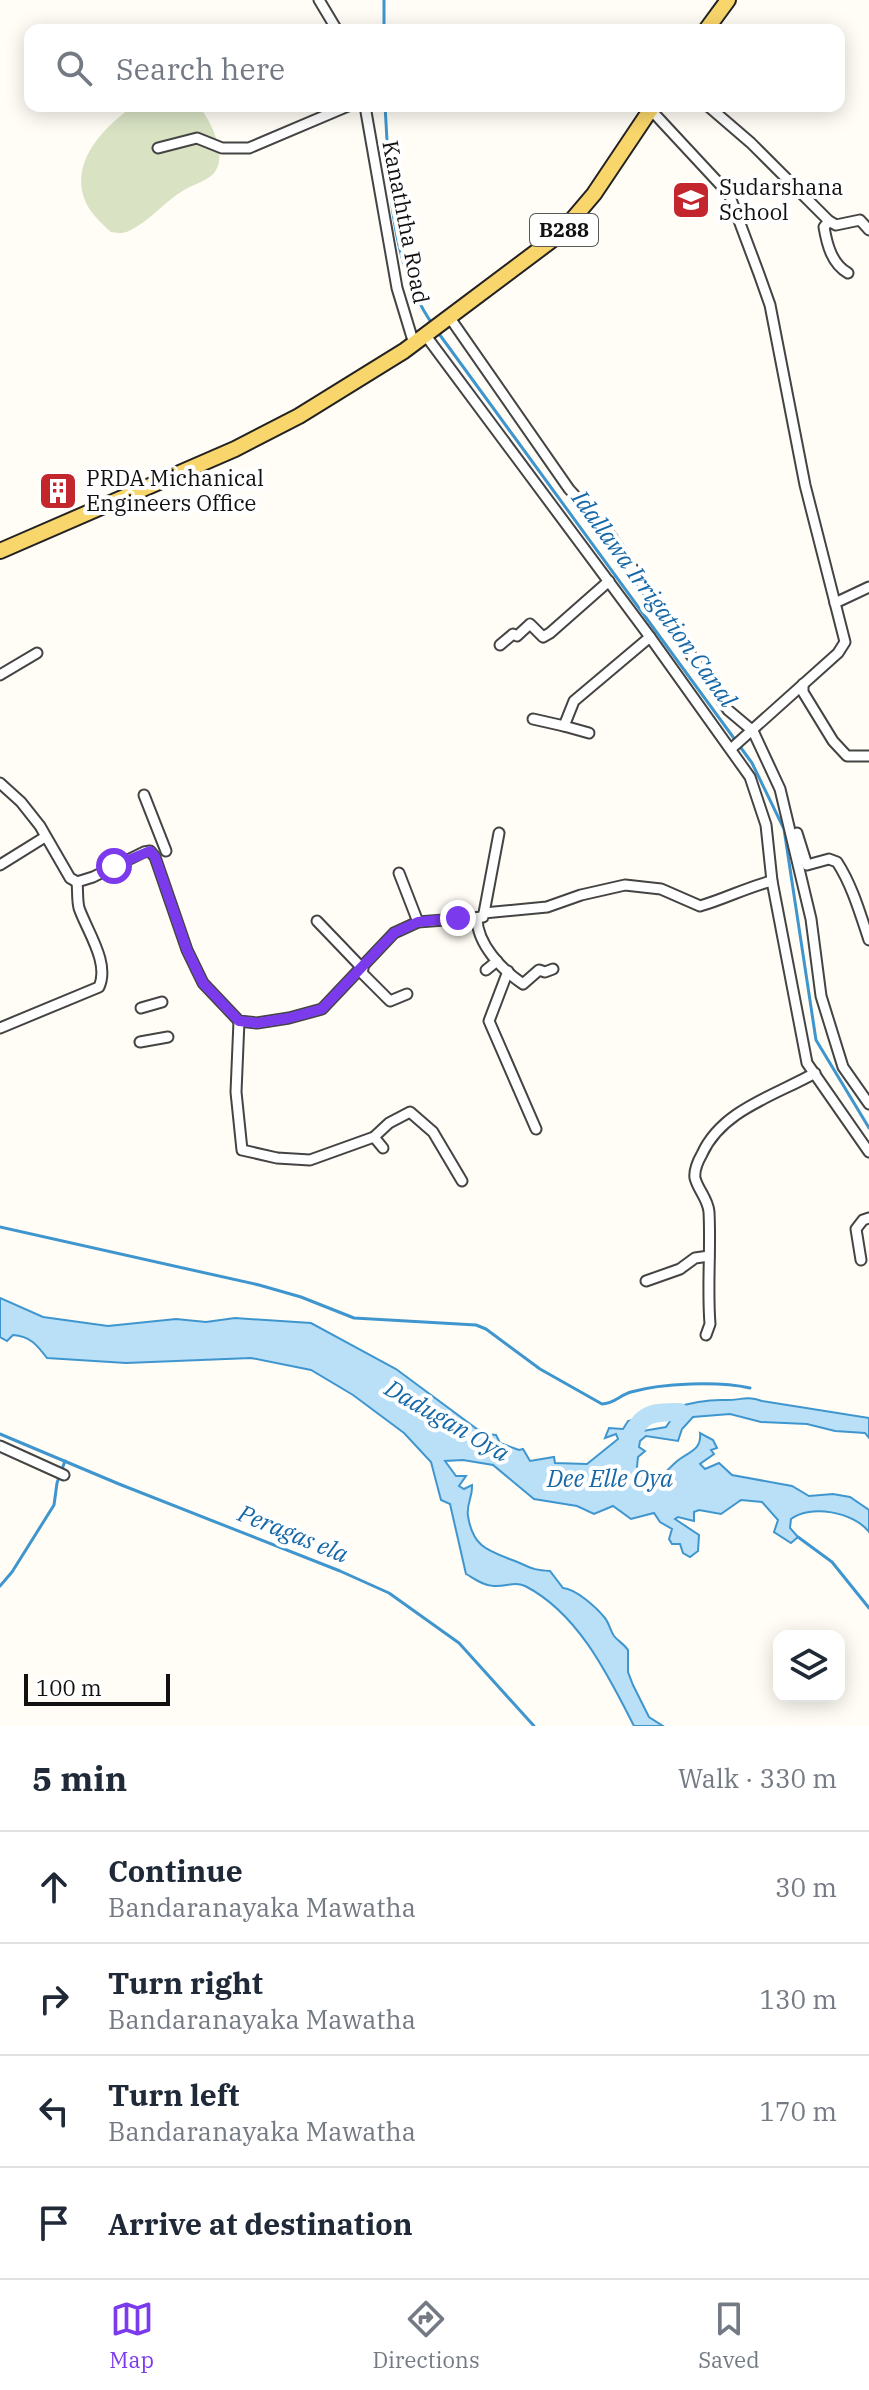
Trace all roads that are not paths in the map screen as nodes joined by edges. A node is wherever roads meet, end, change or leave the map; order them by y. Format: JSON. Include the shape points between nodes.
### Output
{"nodes":[{"id":1,"x":319,"y":0,"type":"edge"},
{"id":2,"x":728,"y":0,"type":"edge"},
{"id":3,"x":333,"y":24,"type":"edge"},
{"id":4,"x":710,"y":24,"type":"edge"},
{"id":5,"x":334,"y":112,"type":"edge"},
{"id":6,"x":366,"y":112,"type":"edge"},
{"id":7,"x":649,"y":112,"type":"edge"},
{"id":8,"x":656,"y":112,"type":"edge"},
{"id":9,"x":715,"y":112,"type":"edge"},
{"id":10,"x":158,"y":148,"type":"dead end"},
{"id":11,"x":829,"y":221,"type":"junction"},
{"id":12,"x":869,"y":230,"type":"edge"},
{"id":13,"x":848,"y":273,"type":"dead end"},
{"id":14,"x":450,"y":318,"type":"junction"},
{"id":15,"x":420,"y":340,"type":"junction"},
{"id":16,"x":0,"y":551,"type":"edge"},
{"id":17,"x":609,"y":581,"type":"junction"},
{"id":18,"x":869,"y":587,"type":"edge"},
{"id":19,"x":835,"y":603,"type":"junction"},
{"id":20,"x":650,"y":637,"type":"junction"},
{"id":21,"x":500,"y":645,"type":"dead end"},
{"id":22,"x":37,"y":653,"type":"dead end"},
{"id":23,"x":0,"y":675,"type":"edge"},
{"id":24,"x":803,"y":684,"type":"junction"},
{"id":25,"x":533,"y":719,"type":"dead end"},
{"id":26,"x":564,"y":726,"type":"junction"},
{"id":27,"x":753,"y":731,"type":"junction"},
{"id":28,"x":589,"y":733,"type":"dead end"},
{"id":29,"x":737,"y":744,"type":"junction"},
{"id":30,"x":869,"y":756,"type":"edge"},
{"id":31,"x":0,"y":783,"type":"edge"},
{"id":32,"x":780,"y":789,"type":"junction"},
{"id":33,"x":144,"y":795,"type":"dead end"},
{"id":34,"x":499,"y":833,"type":"dead end"},
{"id":35,"x":45,"y":837,"type":"junction"},
{"id":36,"x":166,"y":851,"type":"dead end"},
{"id":37,"x":0,"y":865,"type":"edge"},
{"id":38,"x":399,"y":873,"type":"dead end"},
{"id":39,"x":772,"y":881,"type":"junction"},
{"id":40,"x":77,"y":882,"type":"junction"},
{"id":41,"x":481,"y":915,"type":"junction"},
{"id":42,"x":317,"y":921,"type":"dead end"},
{"id":43,"x":418,"y":922,"type":"junction"},
{"id":44,"x":868,"y":935,"type":"edge"},
{"id":45,"x":497,"y":961,"type":"junction"},
{"id":46,"x":553,"y":969,"type":"dead end"},
{"id":47,"x":362,"y":970,"type":"junction"},
{"id":48,"x":486,"y":970,"type":"dead end"},
{"id":49,"x":508,"y":971,"type":"junction"},
{"id":50,"x":407,"y":994,"type":"dead end"},
{"id":51,"x":162,"y":1002,"type":"dead end"},
{"id":52,"x":141,"y":1008,"type":"dead end"},
{"id":53,"x":239,"y":1021,"type":"junction"},
{"id":54,"x":0,"y":1028,"type":"edge"},
{"id":55,"x":168,"y":1037,"type":"dead end"},
{"id":56,"x":140,"y":1042,"type":"dead end"},
{"id":57,"x":815,"y":1073,"type":"junction"},
{"id":58,"x":869,"y":1104,"type":"edge"},
{"id":59,"x":536,"y":1129,"type":"dead end"},
{"id":60,"x":374,"y":1137,"type":"junction"},
{"id":61,"x":383,"y":1148,"type":"dead end"},
{"id":62,"x":869,"y":1152,"type":"edge"},
{"id":63,"x":462,"y":1181,"type":"dead end"},
{"id":64,"x":869,"y":1218,"type":"edge"},
{"id":65,"x":709,"y":1256,"type":"junction"},
{"id":66,"x":861,"y":1260,"type":"dead end"},
{"id":67,"x":646,"y":1281,"type":"dead end"},
{"id":68,"x":706,"y":1335,"type":"dead end"},
{"id":69,"x":0,"y":1446,"type":"edge"},
{"id":70,"x":64,"y":1475,"type":"dead end"}],
"edges":[{"from":1,"to":3,"type":"street"},
{"from":2,"to":4,"type":"main road"},
{"from":5,"to":10,"type":"street","via":[[249,148],[222,148],[197,138]]},
{"from":6,"to":15,"type":"street","name":"Kanaththa Road","via":[[397,288]]},
{"from":7,"to":14,"type":"main road","number":"B288","via":[[567,227]]},
{"from":8,"to":19,"type":"street","via":[[729,194],[770,305],[805,485]]},
{"from":9,"to":11,"type":"street"},
{"from":11,"to":12,"type":"street","via":[[836,225],[860,220]]},
{"from":11,"to":13,"type":"street","via":[[824,227],[830,253]]},
{"from":14,"to":15,"type":"main road","number":"B288"},
{"from":14,"to":27,"type":"street","via":[[569,489],[608,532],[728,710]]},
{"from":15,"to":16,"type":"main road","number":"B288","via":[[359,381],[235,449]]},
{"from":15,"to":17,"type":"street","name":"Kanaththa Road"},
{"from":17,"to":20,"type":"street","name":"Kanaththa Road"},
{"from":17,"to":21,"type":"street","via":[[550,633],[543,637],[530,624]]},
{"from":18,"to":19,"type":"street"},
{"from":19,"to":24,"type":"street","via":[[845,642]]},
{"from":20,"to":26,"type":"street","via":[[574,701]]},
{"from":20,"to":29,"type":"street","name":"Kanaththa Road"},
{"from":22,"to":23,"type":"street"},
{"from":24,"to":27,"type":"street"},
{"from":24,"to":30,"type":"street","via":[[833,741],[847,756]]},
{"from":25,"to":26,"type":"street"},
{"from":26,"to":28,"type":"street"},
{"from":27,"to":29,"type":"street"},
{"from":27,"to":32,"type":"street"},
{"from":29,"to":39,"type":"street","name":"Kanaththa Road","via":[[766,825]]},
{"from":31,"to":35,"type":"street"},
{"from":32,"to":44,"type":"street","via":[[807,865],[837,862]]},
{"from":32,"to":58,"type":"street","via":[[811,919],[821,996],[843,1067]]},
{"from":33,"to":36,"type":"street"},
{"from":34,"to":41,"type":"street"},
{"from":35,"to":37,"type":"street"},
{"from":35,"to":40,"type":"street"},
{"from":38,"to":43,"type":"street"},
{"from":39,"to":41,"type":"street","via":[[700,906],[661,889],[625,885],[547,907]]},
{"from":39,"to":57,"type":"street","name":"Kanaththa Road","via":[[807,1063]]},
{"from":40,"to":53,"type":"street","via":[[150,851],[203,983]]},
{"from":40,"to":54,"type":"street","via":[[78,904],[103,975],[99,987]]},
{"from":41,"to":43,"type":"street"},
{"from":41,"to":45,"type":"street","via":[[477,927]]},
{"from":42,"to":47,"type":"street"},
{"from":43,"to":47,"type":"street","via":[[394,933]]},
{"from":45,"to":48,"type":"street"},
{"from":45,"to":49,"type":"street"},
{"from":46,"to":49,"type":"street","via":[[539,970],[523,984]]},
{"from":47,"to":50,"type":"street","via":[[390,1001]]},
{"from":47,"to":53,"type":"street","via":[[322,1009],[257,1023]]},
{"from":49,"to":59,"type":"street","via":[[489,1021]]},
{"from":51,"to":52,"type":"street"},
{"from":53,"to":60,"type":"street","via":[[236,1092],[242,1150],[310,1160]]},
{"from":55,"to":56,"type":"street"},
{"from":57,"to":62,"type":"street","name":"Kanaththa Road"},
{"from":57,"to":65,"type":"street","via":[[736,1113],[706,1145],[695,1178],[708,1205]]},
{"from":60,"to":61,"type":"street"},
{"from":60,"to":63,"type":"street","via":[[410,1112],[433,1132]]},
{"from":64,"to":66,"type":"street","via":[[856,1229]]},
{"from":65,"to":67,"type":"street"},
{"from":65,"to":68,"type":"street"},
{"from":69,"to":70,"type":"street"}]}
